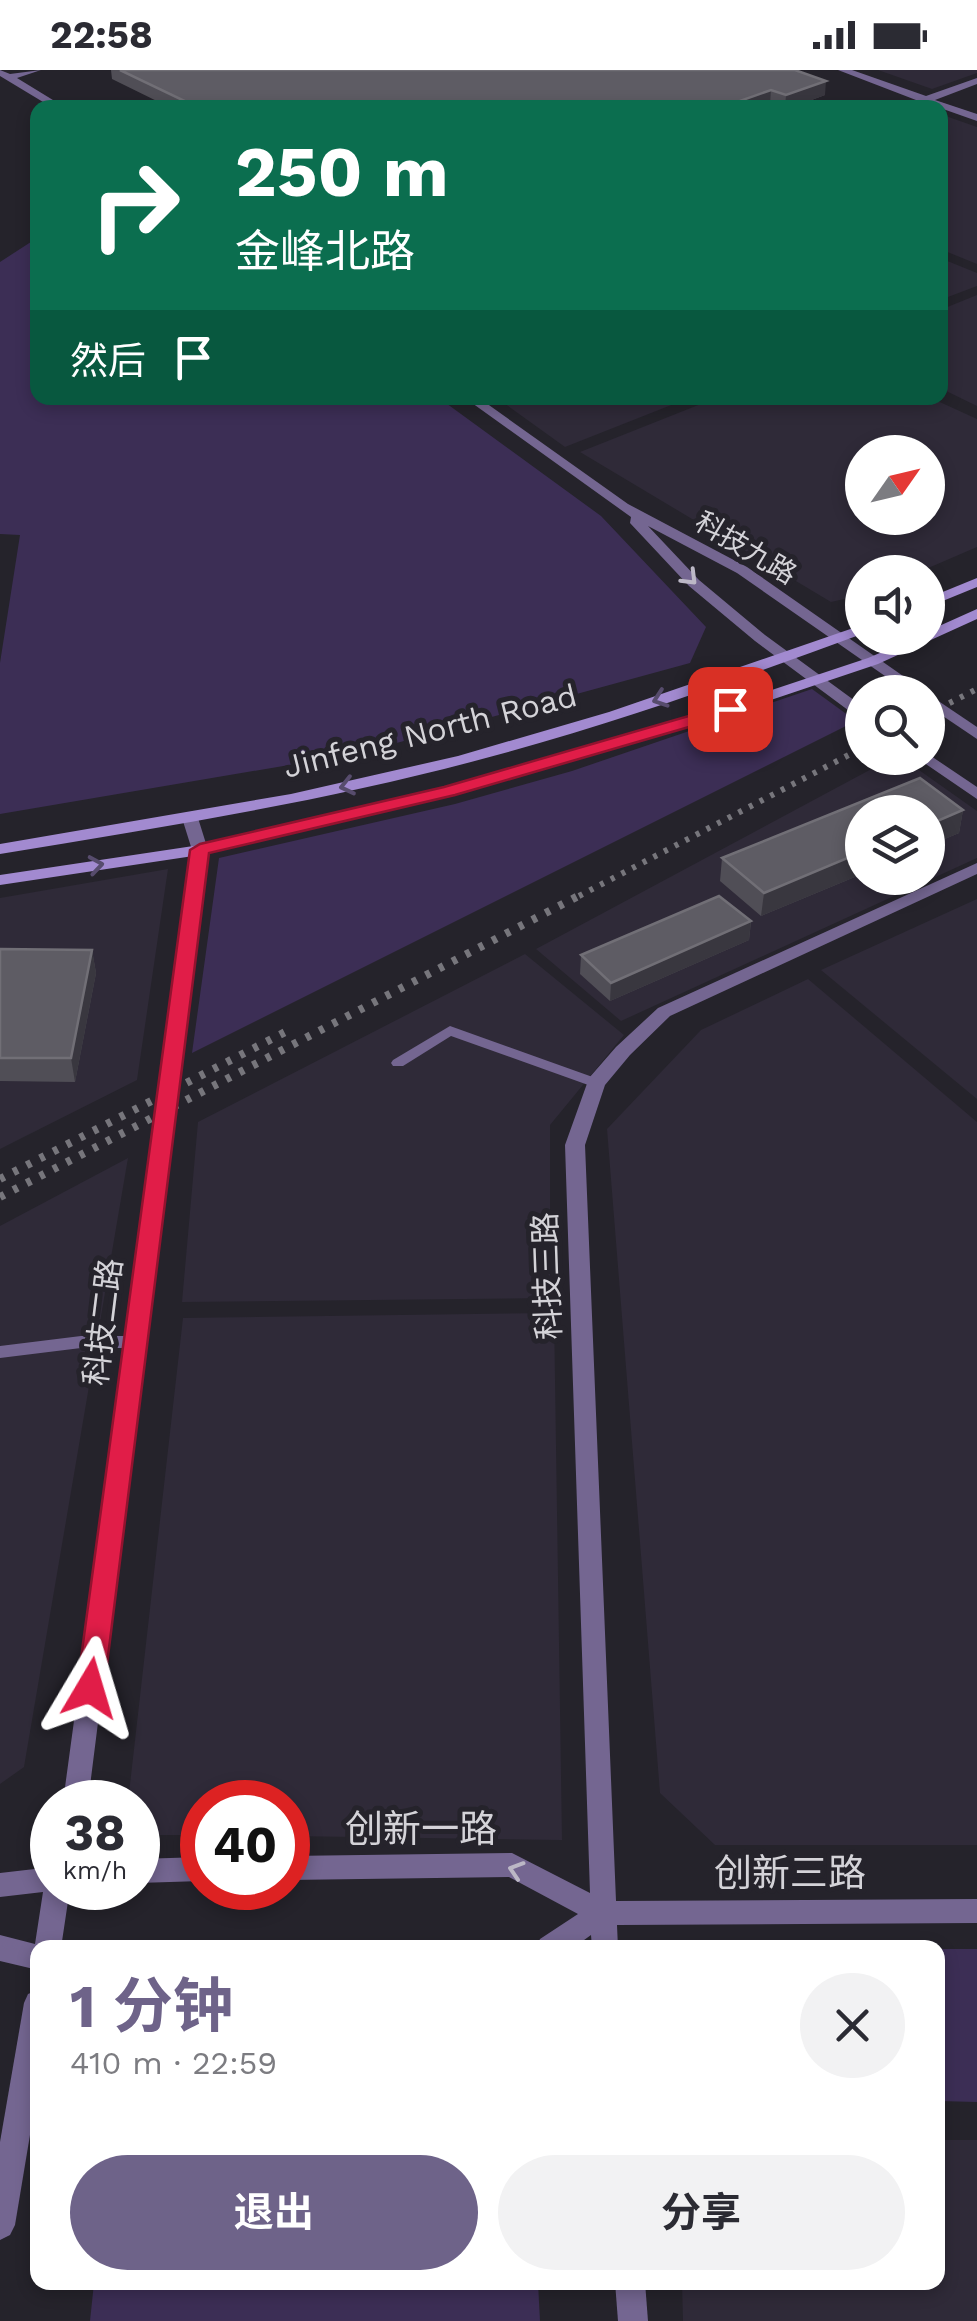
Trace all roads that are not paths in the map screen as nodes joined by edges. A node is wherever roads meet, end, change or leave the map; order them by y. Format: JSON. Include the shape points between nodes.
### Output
{"nodes":[{"id":1,"x":36,"y":70,"type":"edge"},
{"id":2,"x":843,"y":70,"type":"edge"},
{"id":3,"x":5,"y":75,"type":"edge"},
{"id":4,"x":977,"y":81,"type":"edge"},
{"id":5,"x":47,"y":100,"type":"edge"},
{"id":6,"x":924,"y":100,"type":"joint"},
{"id":7,"x":948,"y":108,"type":"edge"},
{"id":8,"x":977,"y":118,"type":"edge"},
{"id":9,"x":481,"y":405,"type":"edge"},
{"id":10,"x":623,"y":507,"type":"junction"},
{"id":11,"x":977,"y":582,"type":"edge"},
{"id":12,"x":945,"y":596,"type":"edge"},
{"id":13,"x":977,"y":613,"type":"edge"},
{"id":14,"x":945,"y":628,"type":"edge"},
{"id":15,"x":845,"y":635,"type":"edge"},
{"id":16,"x":838,"y":638,"type":"junction"},
{"id":17,"x":887,"y":655,"type":"edge"},
{"id":18,"x":786,"y":656,"type":"junction"},
{"id":19,"x":874,"y":661,"type":"junction"},
{"id":20,"x":894,"y":675,"type":"edge"},
{"id":21,"x":816,"y":680,"type":"junction"},
{"id":22,"x":845,"y":701,"type":"edge"},
{"id":23,"x":945,"y":711,"type":"edge"},
{"id":24,"x":977,"y":734,"type":"edge"},
{"id":25,"x":945,"y":771,"type":"edge"},
{"id":26,"x":977,"y":794,"type":"edge"},
{"id":27,"x":190,"y":818,"type":"junction"},
{"id":28,"x":0,"y":849,"type":"edge"},
{"id":29,"x":200,"y":850,"type":"junction"},
{"id":30,"x":977,"y":868,"type":"edge"},
{"id":31,"x":0,"y":880,"type":"edge"},
{"id":32,"x":398,"y":1063,"type":"dead end"},
{"id":33,"x":596,"y":1083,"type":"junction"},
{"id":34,"x":136,"y":1342,"type":"junction"},
{"id":35,"x":0,"y":1352,"type":"edge"},
{"id":36,"x":78,"y":1780,"type":"edge"},
{"id":37,"x":310,"y":1868,"type":"edge"},
{"id":38,"x":30,"y":1882,"type":"edge"},
{"id":39,"x":0,"y":1885,"type":"edge"},
{"id":40,"x":54,"y":1910,"type":"edge"},
{"id":41,"x":977,"y":1911,"type":"edge"},
{"id":42,"x":602,"y":1913,"type":"junction"},
{"id":43,"x":49,"y":1940,"type":"edge"},
{"id":44,"x":561,"y":1940,"type":"edge"},
{"id":45,"x":605,"y":1940,"type":"edge"},
{"id":46,"x":0,"y":1948,"type":"edge"},
{"id":47,"x":30,"y":1955,"type":"edge"},
{"id":48,"x":30,"y":2050,"type":"edge"},
{"id":49,"x":0,"y":2225,"type":"edge"},
{"id":50,"x":631,"y":2290,"type":"edge"},
{"id":51,"x":633,"y":2321,"type":"edge"}],
"edges":[{"from":1,"to":3,"type":"street"},
{"from":2,"to":6,"type":"street"},
{"from":3,"to":5,"type":"street"},
{"from":4,"to":6,"type":"street"},
{"from":7,"to":8,"type":"street"},
{"from":9,"to":10,"type":"street","name":"科技九路"},
{"from":10,"to":16,"type":"street","name":"科技九路","via":[[742,570]]},
{"from":10,"to":18,"type":"street","name":"科技九路","one_way":true,"via":[[694,583]]},
{"from":11,"to":12,"type":"main road"},
{"from":13,"to":14,"type":"main road"},
{"from":15,"to":16,"type":"main road","name":"Jinfeng North Road"},
{"from":16,"to":18,"type":"main road","name":"Jinfeng North Road"},
{"from":16,"to":19,"type":"street","name":"科技九路"},
{"from":17,"to":19,"type":"main road"},
{"from":18,"to":21,"type":"street","name":"科技九路"},
{"from":18,"to":27,"type":"main road","name":"Jinfeng North Road","one_way":true,"via":[[463,759]]},
{"from":19,"to":20,"type":"street","name":"科技九路"},
{"from":19,"to":21,"type":"main road"},
{"from":21,"to":22,"type":"street","name":"科技九路"},
{"from":21,"to":29,"type":"main road","via":[[449,791]]},
{"from":23,"to":24,"type":"street"},
{"from":25,"to":26,"type":"street"},
{"from":27,"to":28,"type":"main road","name":"Jinfeng North Road"},
{"from":27,"to":29,"type":"street"},
{"from":31,"to":29,"type":"main road","one_way":true},
{"from":29,"to":34,"type":"street","name":"科技二路"},
{"from":30,"to":33,"type":"street","name":"科技三路","via":[[664,1012]]},
{"from":32,"to":33,"type":"lane","via":[[450,1031]]},
{"from":33,"to":42,"type":"street","name":"科技三路","via":[[575,1145]]},
{"from":34,"to":35,"type":"lane"},
{"from":34,"to":36,"type":"street","name":"科技二路"},
{"from":42,"to":37,"type":"street","name":"创新一路","one_way":true,"via":[[512,1865]]},
{"from":38,"to":39,"type":"street"},
{"from":40,"to":43,"type":"street"},
{"from":41,"to":42,"type":"street","name":"创新三路"},
{"from":42,"to":44,"type":"street"},
{"from":42,"to":45,"type":"street","name":"科技三路"},
{"from":46,"to":47,"type":"street"},
{"from":48,"to":49,"type":"street"},
{"from":50,"to":51,"type":"street"}]}
